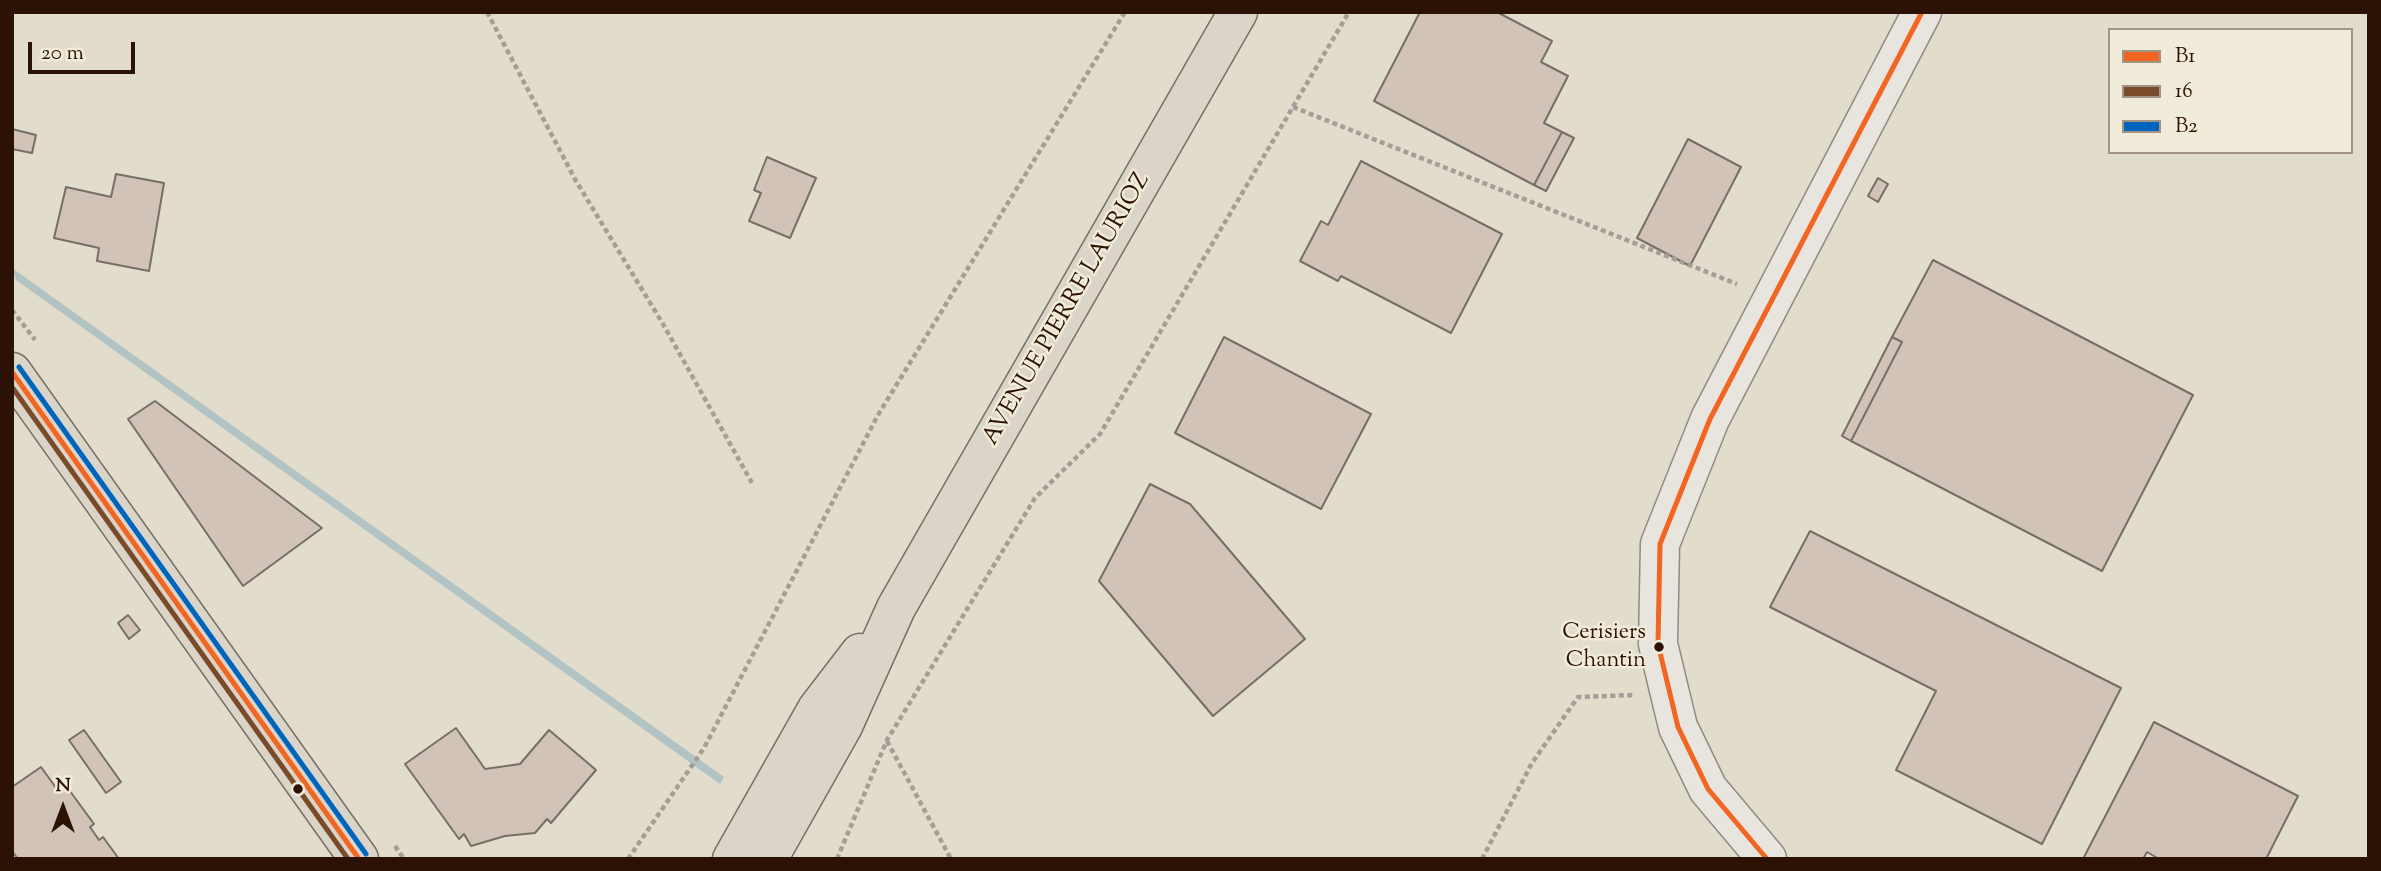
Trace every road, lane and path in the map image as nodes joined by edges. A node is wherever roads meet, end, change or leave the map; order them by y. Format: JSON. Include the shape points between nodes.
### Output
{"nodes":[{"id":1,"x":487,"y":12,"type":"edge"},
{"id":2,"x":1125,"y":12,"type":"edge"},
{"id":3,"x":1238,"y":12,"type":"edge"},
{"id":4,"x":1349,"y":12,"type":"edge"},
{"id":5,"x":1922,"y":12,"type":"edge"},
{"id":6,"x":1293,"y":107,"type":"junction"},
{"id":7,"x":1773,"y":299,"type":"junction"},
{"id":8,"x":12,"y":372,"type":"edge"},
{"id":9,"x":752,"y":483,"type":"dead end"},
{"id":10,"x":896,"y":608,"type":"junction"},
{"id":11,"x":1670,"y":694,"type":"junction"},
{"id":12,"x":887,"y":740,"type":"junction"},
{"id":13,"x":359,"y":859,"type":"edge"},
{"id":14,"x":628,"y":859,"type":"edge"},
{"id":15,"x":732,"y":859,"type":"edge"},
{"id":16,"x":768,"y":859,"type":"edge"},
{"id":17,"x":837,"y":859,"type":"edge"},
{"id":18,"x":951,"y":859,"type":"edge"},
{"id":19,"x":1482,"y":859,"type":"edge"},
{"id":20,"x":1767,"y":859,"type":"edge"}],
"edges":[{"from":1,"to":9,"type":"path","via":[[576,181]]},
{"from":2,"to":14,"type":"path","via":[[878,415],[704,748]]},
{"from":3,"to":10,"type":"main road","name":"AVENUE PIERRE LAURIOZ"},
{"from":4,"to":6,"type":"path"},
{"from":5,"to":7,"type":"street"},
{"from":6,"to":7,"type":"path"},
{"from":6,"to":12,"type":"path","via":[[1100,434],[1035,498]]},
{"from":7,"to":11,"type":"street","via":[[1710,419],[1660,544],[1658,644]]},
{"from":8,"to":13,"type":"main road"},
{"from":10,"to":15,"type":"main road","name":"AVENUE PIERRE LAURIOZ","via":[[817,709]]},
{"from":10,"to":16,"type":"main road","name":"AVENUE PIERRE LAURIOZ","via":[[843,726]]},
{"from":11,"to":19,"type":"path","via":[[1578,697],[1532,763]]},
{"from":11,"to":20,"type":"street","via":[[1678,727],[1708,789]]},
{"from":12,"to":17,"type":"path"},
{"from":12,"to":18,"type":"path"}]}
